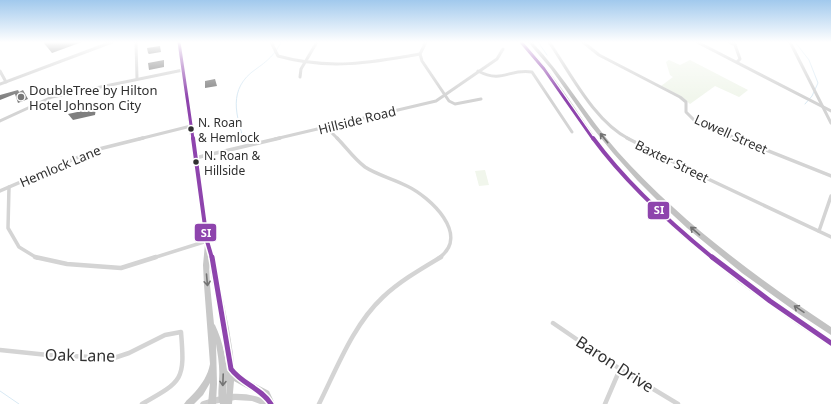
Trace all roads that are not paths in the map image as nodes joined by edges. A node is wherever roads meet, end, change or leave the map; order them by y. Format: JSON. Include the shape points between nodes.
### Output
{"nodes":[{"id":1,"x":62,"y":61,"type":"edge"},
{"id":2,"x":136,"y":61,"type":"edge"},
{"id":3,"x":182,"y":61,"type":"edge"},
{"id":4,"x":297,"y":61,"type":"edge"},
{"id":5,"x":377,"y":61,"type":"edge"},
{"id":6,"x":423,"y":61,"type":"edge"},
{"id":7,"x":494,"y":61,"type":"edge"},
{"id":8,"x":538,"y":61,"type":"edge"},
{"id":9,"x":547,"y":61,"type":"edge"},
{"id":10,"x":562,"y":61,"type":"edge"},
{"id":11,"x":610,"y":61,"type":"edge"},
{"id":12,"x":800,"y":61,"type":"edge"},
{"id":13,"x":737,"y":62,"type":"edge"},
{"id":14,"x":306,"y":63,"type":"junction"},
{"id":15,"x":183,"y":70,"type":"junction"},
{"id":16,"x":0,"y":71,"type":"edge"},
{"id":17,"x":478,"y":71,"type":"junction"},
{"id":18,"x":300,"y":77,"type":"dead end"},
{"id":19,"x":137,"y":80,"type":"junction"},
{"id":20,"x":6,"y":82,"type":"junction"},
{"id":21,"x":0,"y":84,"type":"edge"},
{"id":22,"x":445,"y":94,"type":"junction"},
{"id":23,"x":482,"y":99,"type":"dead end"},
{"id":24,"x":823,"y":107,"type":"junction"},
{"id":25,"x":831,"y":111,"type":"edge"},
{"id":26,"x":0,"y":121,"type":"edge"},
{"id":27,"x":831,"y":123,"type":"edge"},
{"id":28,"x":191,"y":126,"type":"junction"},
{"id":29,"x":326,"y":128,"type":"junction"},
{"id":30,"x":572,"y":132,"type":"dead end"},
{"id":31,"x":196,"y":158,"type":"junction"},
{"id":32,"x":831,"y":176,"type":"edge"},
{"id":33,"x":10,"y":187,"type":"junction"},
{"id":34,"x":0,"y":191,"type":"edge"},
{"id":35,"x":831,"y":196,"type":"edge"},
{"id":36,"x":819,"y":231,"type":"junction"},
{"id":37,"x":831,"y":237,"type":"edge"},
{"id":38,"x":207,"y":241,"type":"junction"},
{"id":39,"x":211,"y":323,"type":"junction"},
{"id":40,"x":552,"y":323,"type":"dead end"},
{"id":41,"x":831,"y":331,"type":"edge"},
{"id":42,"x":831,"y":343,"type":"edge"},
{"id":43,"x":0,"y":350,"type":"edge"},
{"id":44,"x":214,"y":365,"type":"junction"},
{"id":45,"x":231,"y":369,"type":"junction"},
{"id":46,"x":620,"y":369,"type":"junction"},
{"id":47,"x":226,"y":401,"type":"edge"},
{"id":48,"x":213,"y":402,"type":"edge"},
{"id":49,"x":142,"y":404,"type":"edge"},
{"id":50,"x":188,"y":404,"type":"edge"},
{"id":51,"x":203,"y":404,"type":"edge"},
{"id":52,"x":267,"y":404,"type":"edge"},
{"id":53,"x":270,"y":404,"type":"edge"},
{"id":54,"x":319,"y":404,"type":"edge"},
{"id":55,"x":604,"y":404,"type":"edge"},
{"id":56,"x":678,"y":404,"type":"edge"}],
"edges":[{"from":1,"to":20,"type":"street"},
{"from":2,"to":19,"type":"street"},
{"from":3,"to":15,"type":"main road"},
{"from":4,"to":14,"type":"street"},
{"from":5,"to":14,"type":"street","via":[[344,66]]},
{"from":6,"to":22,"type":"street"},
{"from":7,"to":17,"type":"street","name":"Hillside Road"},
{"from":8,"to":42,"type":"highway","via":[[606,154],[658,210],[719,263]]},
{"from":41,"to":9,"type":"highway","one_way":true,"via":[[748,273],[653,193],[605,140]]},
{"from":10,"to":36,"type":"street","name":"Baxter Street","via":[[599,116],[619,134],[682,167]]},
{"from":11,"to":32,"type":"street","name":"Lowell Street","via":[[680,97],[686,102],[686,112],[696,122]]},
{"from":12,"to":24,"type":"street"},
{"from":13,"to":24,"type":"street"},
{"from":14,"to":18,"type":"street","via":[[301,69]]},
{"from":15,"to":19,"type":"street"},
{"from":15,"to":28,"type":"main road"},
{"from":16,"to":20,"type":"street"},
{"from":17,"to":22,"type":"street","name":"Hillside Road"},
{"from":17,"to":30,"type":"street","via":[[488,77],[498,78],[521,71],[532,72]]},
{"from":19,"to":26,"type":"street","via":[[52,97]]},
{"from":20,"to":21,"type":"street"},
{"from":22,"to":23,"type":"street","via":[[449,102],[455,104]]},
{"from":22,"to":29,"type":"street","name":"Hillside Road","via":[[436,101]]},
{"from":24,"to":25,"type":"street"},
{"from":24,"to":27,"type":"street"},
{"from":28,"to":31,"type":"main road"},
{"from":28,"to":33,"type":"street","name":"Hemlock Lane","via":[[95,150]]},
{"from":29,"to":31,"type":"street","name":"Hillside Road"},
{"from":29,"to":54,"type":"street","via":[[366,167],[413,189],[429,200],[445,220],[452,239],[449,248],[441,257],[409,276],[388,292],[371,310],[353,337]]},
{"from":31,"to":38,"type":"main road"},
{"from":33,"to":34,"type":"street","name":"Hemlock Lane"},
{"from":33,"to":38,"type":"street","via":[[8,228],[19,247],[38,259],[121,268]]},
{"from":35,"to":36,"type":"street"},
{"from":36,"to":37,"type":"street","name":"Baxter Street"},
{"from":38,"to":39,"type":"main road","one_way":true,"via":[[206,265]]},
{"from":38,"to":45,"type":"main road","via":[[214,263]]},
{"from":39,"to":44,"type":"main road"},
{"from":39,"to":47,"type":"main road","one_way":true,"via":[[222,356]]},
{"from":40,"to":46,"type":"street","name":"Baron Drive"},
{"from":43,"to":49,"type":"street","name":"Oak Lane","via":[[114,358],[165,335],[181,332],[183,372],[178,382]]},
{"from":44,"to":48,"type":"main road"},
{"from":44,"to":50,"type":"main road","via":[[206,386],[196,399]]},
{"from":45,"to":47,"type":"main road"},
{"from":45,"to":53,"type":"main road","via":[[237,379],[266,394]]},
{"from":46,"to":55,"type":"street"},
{"from":46,"to":56,"type":"street","name":"Baron Drive"},
{"from":47,"to":48,"type":"main road"},
{"from":47,"to":52,"type":"main road","via":[[252,398]]},
{"from":48,"to":51,"type":"main road"}]}
